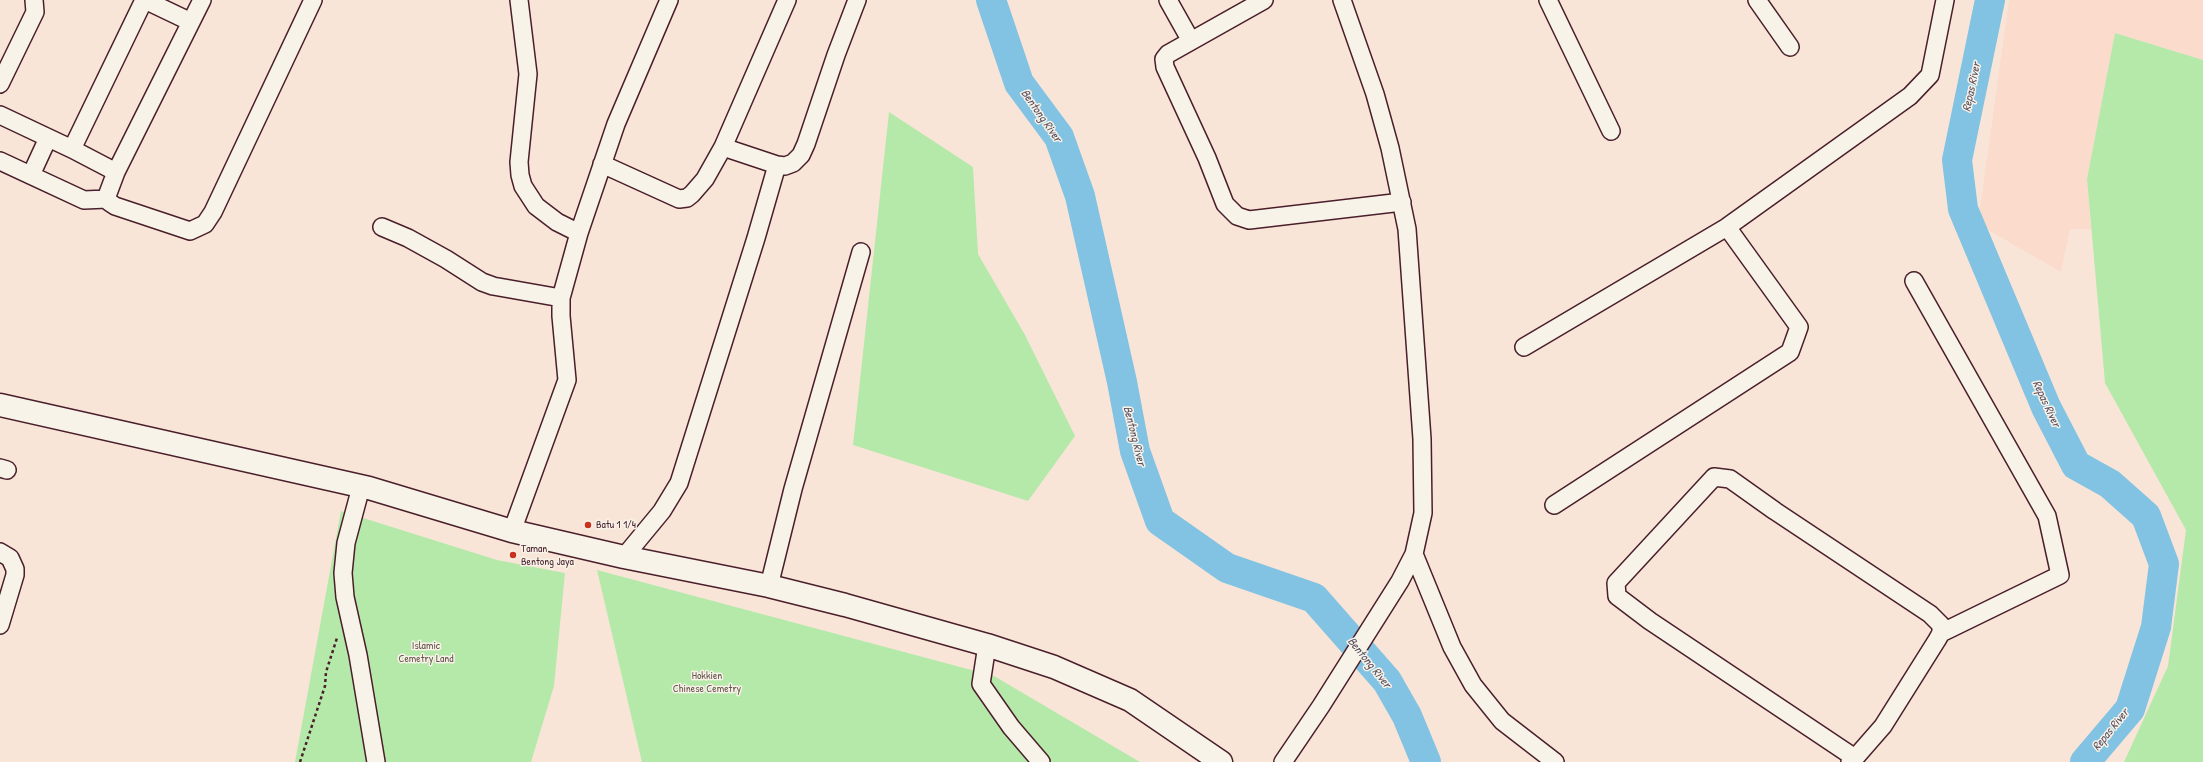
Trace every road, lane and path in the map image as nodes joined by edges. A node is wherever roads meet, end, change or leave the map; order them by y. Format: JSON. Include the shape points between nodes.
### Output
{"nodes":[{"id":1,"x":34,"y":0,"type":"edge"},
{"id":2,"x":144,"y":0,"type":"edge"},
{"id":3,"x":202,"y":0,"type":"edge"},
{"id":4,"x":313,"y":0,"type":"edge"},
{"id":5,"x":519,"y":0,"type":"edge"},
{"id":6,"x":669,"y":0,"type":"edge"},
{"id":7,"x":786,"y":0,"type":"edge"},
{"id":8,"x":857,"y":0,"type":"edge"},
{"id":9,"x":1168,"y":0,"type":"edge"},
{"id":10,"x":1264,"y":0,"type":"edge"},
{"id":11,"x":1342,"y":0,"type":"edge"},
{"id":12,"x":1548,"y":0,"type":"edge"},
{"id":13,"x":1757,"y":0,"type":"edge"},
{"id":14,"x":1945,"y":0,"type":"edge"},
{"id":15,"x":191,"y":22,"type":"junction"},
{"id":16,"x":1191,"y":41,"type":"junction"},
{"id":17,"x":1790,"y":46,"type":"dead end"},
{"id":18,"x":0,"y":84,"type":"edge"},
{"id":19,"x":0,"y":114,"type":"edge"},
{"id":20,"x":1611,"y":131,"type":"dead end"},
{"id":21,"x":48,"y":138,"type":"junction"},
{"id":22,"x":722,"y":147,"type":"junction"},
{"id":23,"x":72,"y":149,"type":"junction"},
{"id":24,"x":0,"y":161,"type":"edge"},
{"id":25,"x":602,"y":164,"type":"junction"},
{"id":26,"x":777,"y":165,"type":"junction"},
{"id":27,"x":116,"y":172,"type":"junction"},
{"id":28,"x":31,"y":175,"type":"junction"},
{"id":29,"x":107,"y":199,"type":"junction"},
{"id":30,"x":1402,"y":202,"type":"junction"},
{"id":31,"x":382,"y":227,"type":"dead end"},
{"id":32,"x":1727,"y":227,"type":"junction"},
{"id":33,"x":579,"y":233,"type":"junction"},
{"id":34,"x":861,"y":252,"type":"dead end"},
{"id":35,"x":1914,"y":281,"type":"dead end"},
{"id":36,"x":561,"y":298,"type":"junction"},
{"id":37,"x":1524,"y":347,"type":"dead end"},
{"id":38,"x":0,"y":405,"type":"edge"},
{"id":39,"x":361,"y":487,"type":"junction"},
{"id":40,"x":1554,"y":505,"type":"dead end"},
{"id":41,"x":512,"y":531,"type":"junction"},
{"id":42,"x":0,"y":552,"type":"edge"},
{"id":43,"x":1414,"y":554,"type":"junction"},
{"id":44,"x":624,"y":557,"type":"junction"},
{"id":45,"x":769,"y":586,"type":"junction"},
{"id":46,"x":0,"y":625,"type":"edge"},
{"id":47,"x":1941,"y":632,"type":"junction"},
{"id":48,"x":337,"y":636,"type":"dead end"},
{"id":49,"x":987,"y":645,"type":"junction"},
{"id":50,"x":1852,"y":760,"type":"edge"},
{"id":51,"x":300,"y":762,"type":"edge"},
{"id":52,"x":376,"y":762,"type":"edge"},
{"id":53,"x":1041,"y":762,"type":"edge"},
{"id":54,"x":1221,"y":762,"type":"edge"},
{"id":55,"x":1283,"y":762,"type":"edge"},
{"id":56,"x":1555,"y":762,"type":"edge"}],
"edges":[{"from":1,"to":18,"type":"street","via":[[35,12]]},
{"from":2,"to":15,"type":"street"},
{"from":2,"to":23,"type":"street"},
{"from":3,"to":15,"type":"street"},
{"from":4,"to":29,"type":"street","via":[[205,224],[194,231],[176,228],[115,206]]},
{"from":5,"to":33,"type":"street","via":[[528,74],[519,162],[520,175],[523,186],[536,206],[557,222]]},
{"from":6,"to":25,"type":"street","via":[[631,86]]},
{"from":7,"to":22,"type":"street"},
{"from":8,"to":26,"type":"street","via":[[800,155],[793,163]]},
{"from":9,"to":16,"type":"street"},
{"from":10,"to":16,"type":"street"},
{"from":11,"to":30,"type":"street","via":[[1379,108]]},
{"from":12,"to":20,"type":"street"},
{"from":13,"to":17,"type":"street"},
{"from":14,"to":32,"type":"street","via":[[1930,75],[1910,96]]},
{"from":15,"to":27,"type":"street"},
{"from":16,"to":30,"type":"street","via":[[1168,54],[1164,63],[1225,204],[1231,212],[1243,220],[1249,220]]},
{"from":19,"to":21,"type":"street"},
{"from":21,"to":23,"type":"street"},
{"from":21,"to":28,"type":"street"},
{"from":22,"to":25,"type":"street","via":[[699,187],[687,198],[679,199]]},
{"from":22,"to":26,"type":"street"},
{"from":23,"to":27,"type":"street"},
{"from":24,"to":28,"type":"street"},
{"from":25,"to":33,"type":"street"},
{"from":26,"to":44,"type":"street","via":[[679,483],[662,512]]},
{"from":27,"to":29,"type":"street","via":[[107,192]]},
{"from":28,"to":29,"type":"street","via":[[84,200]]},
{"from":30,"to":43,"type":"street","via":[[1410,263],[1422,447],[1423,513]]},
{"from":31,"to":36,"type":"street","via":[[446,259],[482,282]]},
{"from":32,"to":37,"type":"street"},
{"from":32,"to":40,"type":"street","via":[[1799,326],[1790,352]]},
{"from":33,"to":36,"type":"street"},
{"from":34,"to":45,"type":"street","via":[[793,489]]},
{"from":35,"to":47,"type":"street","via":[[2047,516],[2060,575]]},
{"from":36,"to":41,"type":"street","via":[[567,380]]},
{"from":38,"to":39,"type":"main road"},
{"from":39,"to":41,"type":"main road"},
{"from":39,"to":52,"type":"street","via":[[346,543],[343,573],[345,597]]},
{"from":41,"to":44,"type":"main road"},
{"from":42,"to":46,"type":"street","via":[[10,558],[15,575]]},
{"from":43,"to":55,"type":"street","via":[[1400,581],[1322,706]]},
{"from":43,"to":56,"type":"street","via":[[1452,646],[1473,685],[1502,721]]},
{"from":44,"to":45,"type":"main road"},
{"from":45,"to":49,"type":"main road"},
{"from":47,"to":50,"type":"street","via":[[1883,726]]},
{"from":47,"to":50,"type":"street","via":[[1942,625],[1930,614],[1730,479],[1714,477],[1616,583],[1617,596],[1650,621]]},
{"from":48,"to":51,"type":"path","via":[[326,672],[325,686]]},
{"from":49,"to":53,"type":"street","via":[[981,684],[1011,727]]},
{"from":49,"to":54,"type":"main road","via":[[1054,667],[1130,700]]}]}
